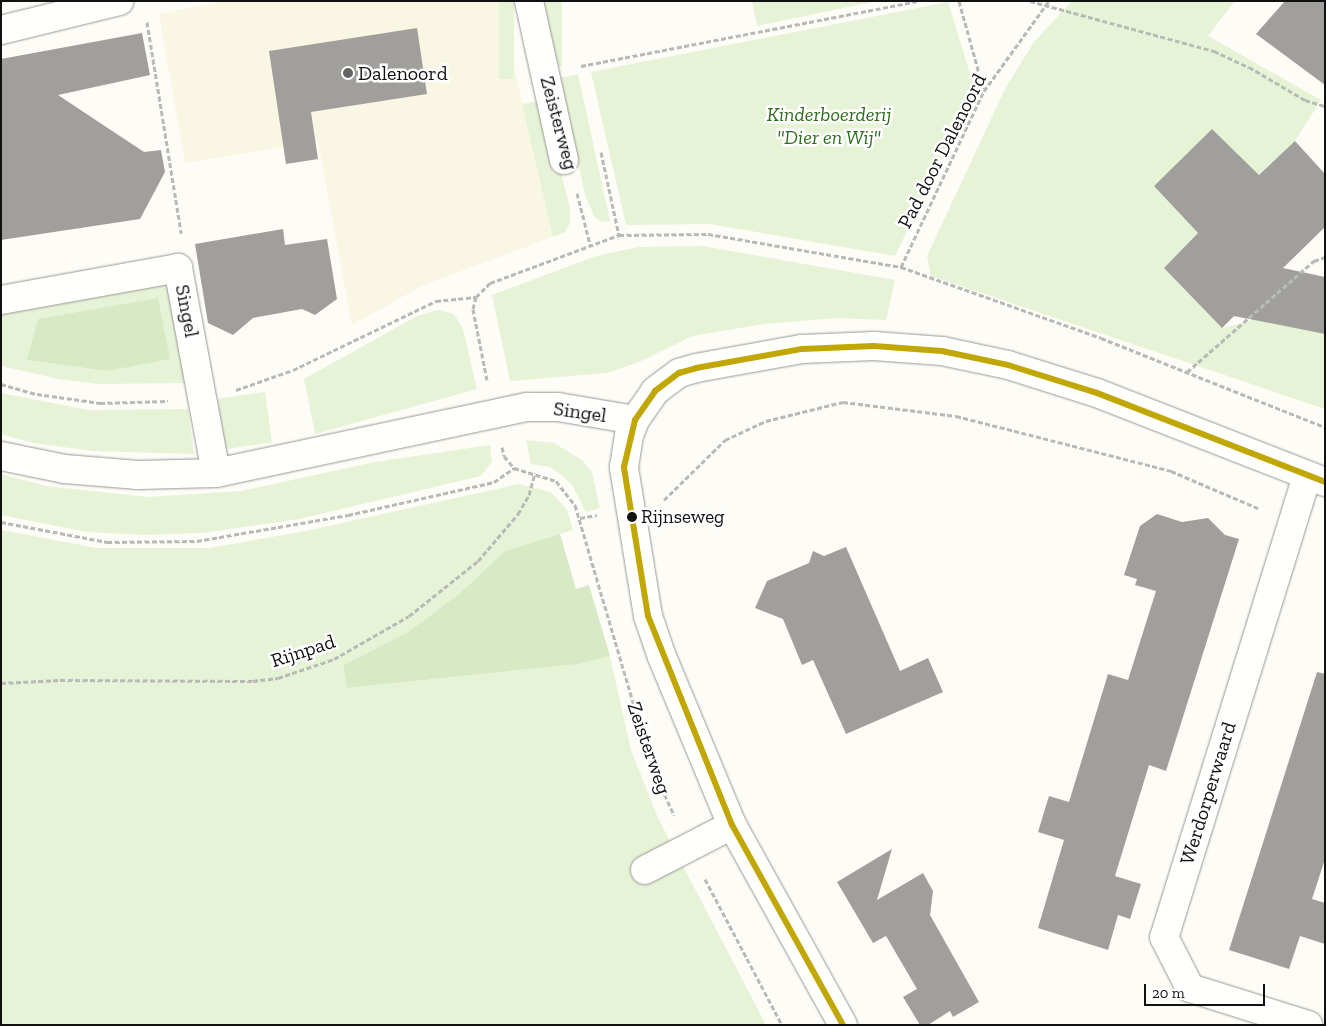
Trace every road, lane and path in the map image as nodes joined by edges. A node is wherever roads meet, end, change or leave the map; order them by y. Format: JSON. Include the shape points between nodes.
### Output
{"nodes":[{"id":1,"x":529,"y":1,"type":"edge"},
{"id":2,"x":918,"y":1,"type":"edge"},
{"id":3,"x":959,"y":1,"type":"edge"},
{"id":4,"x":1030,"y":1,"type":"edge"},
{"id":5,"x":1049,"y":1,"type":"edge"},
{"id":6,"x":106,"y":3,"type":"edge"},
{"id":7,"x":1046,"y":5,"type":"junction"},
{"id":8,"x":147,"y":20,"type":"dead end"},
{"id":9,"x":1,"y":30,"type":"edge"},
{"id":10,"x":582,"y":68,"type":"dead end"},
{"id":11,"x":984,"y":91,"type":"junction"},
{"id":12,"x":1325,"y":106,"type":"edge"},
{"id":13,"x":564,"y":160,"type":"joint"},
{"id":14,"x":590,"y":244,"type":"junction"},
{"id":15,"x":1325,"y":258,"type":"edge"},
{"id":16,"x":178,"y":268,"type":"junction"},
{"id":17,"x":901,"y":268,"type":"junction"},
{"id":18,"x":1,"y":300,"type":"edge"},
{"id":19,"x":1187,"y":372,"type":"junction"},
{"id":20,"x":1,"y":384,"type":"edge"},
{"id":21,"x":203,"y":397,"type":"junction"},
{"id":22,"x":635,"y":420,"type":"junction"},
{"id":23,"x":1325,"y":427,"type":"edge"},
{"id":24,"x":1,"y":456,"type":"edge"},
{"id":25,"x":514,"y":468,"type":"dead end"},
{"id":26,"x":216,"y":473,"type":"junction"},
{"id":27,"x":535,"y":473,"type":"joint"},
{"id":28,"x":1316,"y":479,"type":"edge"},
{"id":29,"x":628,"y":508,"type":"junction"},
{"id":30,"x":580,"y":518,"type":"junction"},
{"id":31,"x":1,"y":522,"type":"edge"},
{"id":32,"x":1292,"y":522,"type":"junction"},
{"id":33,"x":1,"y":683,"type":"edge"},
{"id":34,"x":732,"y":825,"type":"junction"},
{"id":35,"x":689,"y":847,"type":"junction"},
{"id":36,"x":645,"y":870,"type":"dead end"},
{"id":37,"x":782,"y":1025,"type":"edge"},
{"id":38,"x":843,"y":1025,"type":"edge"},
{"id":39,"x":1308,"y":1025,"type":"edge"}],
"edges":[{"from":1,"to":13,"type":"street","name":"Zeisterweg"},
{"from":2,"to":10,"type":"path"},
{"from":3,"to":11,"type":"path"},
{"from":4,"to":7,"type":"path"},
{"from":5,"to":7,"type":"path","name":"Pad door Dalenoord"},
{"from":6,"to":9,"type":"street"},
{"from":7,"to":11,"type":"path","name":"Pad door Dalenoord"},
{"from":7,"to":12,"type":"path","via":[[1214,52],[1249,67],[1305,100]]},
{"from":8,"to":16,"type":"path","via":[[184,251]]},
{"from":11,"to":17,"type":"path","name":"Pad door Dalenoord"},
{"from":13,"to":14,"type":"path","name":"Zeisterweg","via":[[571,168]]},
{"from":14,"to":17,"type":"path","via":[[619,235],[708,234]]},
{"from":14,"to":21,"type":"path","via":[[502,277],[484,286],[476,297],[436,301],[293,370],[250,387]]},
{"from":15,"to":19,"type":"path","via":[[1314,260]]},
{"from":16,"to":18,"type":"street","name":"Singel"},
{"from":16,"to":21,"type":"street","name":"Singel"},
{"from":17,"to":19,"type":"path"},
{"from":19,"to":23,"type":"path"},
{"from":20,"to":21,"type":"path","via":[[37,394],[100,403]]},
{"from":21,"to":26,"type":"street","name":"Singel"},
{"from":22,"to":26,"type":"street","name":"Singel","via":[[558,407],[527,407]]},
{"from":22,"to":28,"type":"street","name":"Singel","via":[[646,402],[666,381],[679,373],[716,362],[834,347],[942,351],[1008,365],[1097,393]]},
{"from":22,"to":29,"type":"street","via":[[624,468]]},
{"from":24,"to":26,"type":"street","name":"Singel","via":[[65,469],[138,475]]},
{"from":25,"to":31,"type":"path","via":[[494,482],[474,487],[348,515],[197,541],[107,542]]},
{"from":27,"to":30,"type":"path","name":"Zeisterweg","via":[[556,481],[567,492]]},
{"from":27,"to":33,"type":"path","name":"Rijnpad","via":[[529,495],[518,514],[478,561],[409,616],[368,642],[325,663],[278,678],[253,681],[60,680]]},
{"from":28,"to":32,"type":"street","name":"Werdorperwaard"},
{"from":29,"to":30,"type":"path"},
{"from":29,"to":32,"type":"path","via":[[670,496],[679,483],[725,440],[766,421],[844,402],[956,416],[1171,471]]},
{"from":29,"to":34,"type":"street","via":[[648,616],[665,666]]},
{"from":30,"to":35,"type":"path","name":"Zeisterweg","via":[[652,767]]},
{"from":32,"to":39,"type":"street","name":"Werdorperwaard","via":[[1164,937],[1190,988]]},
{"from":34,"to":35,"type":"street"},
{"from":34,"to":38,"type":"street"},
{"from":35,"to":36,"type":"street"},
{"from":35,"to":37,"type":"path","name":"Zeisterweg"}]}
